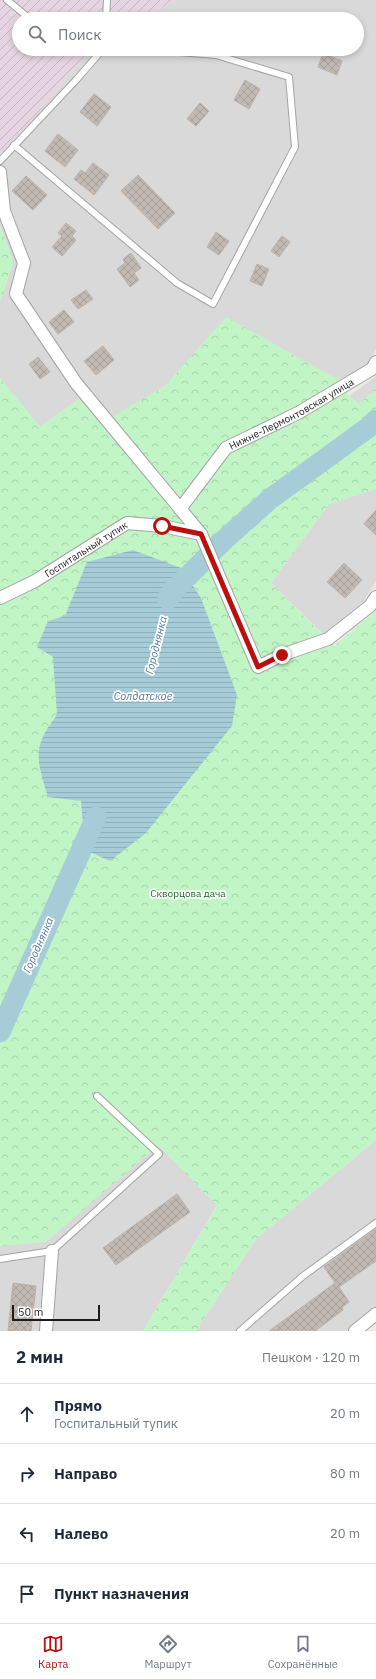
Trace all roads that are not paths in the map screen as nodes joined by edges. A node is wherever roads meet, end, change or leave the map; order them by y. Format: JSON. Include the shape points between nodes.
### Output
{"nodes":[{"id":1,"x":7,"y":0,"type":"edge"},
{"id":2,"x":107,"y":0,"type":"edge"},
{"id":3,"x":22,"y":12,"type":"edge"},
{"id":4,"x":106,"y":12,"type":"edge"},
{"id":5,"x":97,"y":56,"type":"edge"},
{"id":6,"x":219,"y":56,"type":"edge"},
{"id":7,"x":14,"y":144,"type":"junction"},
{"id":8,"x":0,"y":161,"type":"edge"},
{"id":9,"x":0,"y":172,"type":"edge"},
{"id":10,"x":376,"y":362,"type":"edge"},
{"id":11,"x":180,"y":509,"type":"junction"},
{"id":12,"x":201,"y":534,"type":"junction"},
{"id":13,"x":376,"y":596,"type":"edge"},
{"id":14,"x":0,"y":598,"type":"edge"},
{"id":15,"x":97,"y":1096,"type":"dead end"},
{"id":16,"x":376,"y":1223,"type":"edge"},
{"id":17,"x":52,"y":1251,"type":"junction"},
{"id":18,"x":0,"y":1259,"type":"edge"},
{"id":19,"x":376,"y":1314,"type":"edge"},
{"id":20,"x":46,"y":1331,"type":"edge"},
{"id":21,"x":240,"y":1331,"type":"edge"},
{"id":22,"x":355,"y":1331,"type":"edge"}],
"edges":[{"from":1,"to":3,"type":"lane"},
{"from":2,"to":4,"type":"lane"},
{"from":5,"to":7,"type":"lane"},
{"from":6,"to":7,"type":"lane","via":[[289,77],[295,147],[213,304],[177,282]]},
{"from":7,"to":8,"type":"lane"},
{"from":9,"to":11,"type":"street","via":[[4,211],[24,263],[16,294],[76,383]]},
{"from":10,"to":11,"type":"street","name":"Нижне-Лермонтовская улица","via":[[372,369],[298,414],[226,448]]},
{"from":11,"to":12,"type":"street"},
{"from":12,"to":13,"type":"street","via":[[258,667],[282,655],[328,639],[370,606]]},
{"from":12,"to":14,"type":"street","name":"Госпитальный тупик","via":[[162,526],[127,523],[35,581]]},
{"from":15,"to":17,"type":"lane","via":[[158,1154]]},
{"from":16,"to":21,"type":"lane","via":[[303,1276]]},
{"from":17,"to":18,"type":"lane"},
{"from":17,"to":20,"type":"street"},
{"from":19,"to":22,"type":"street"}]}
